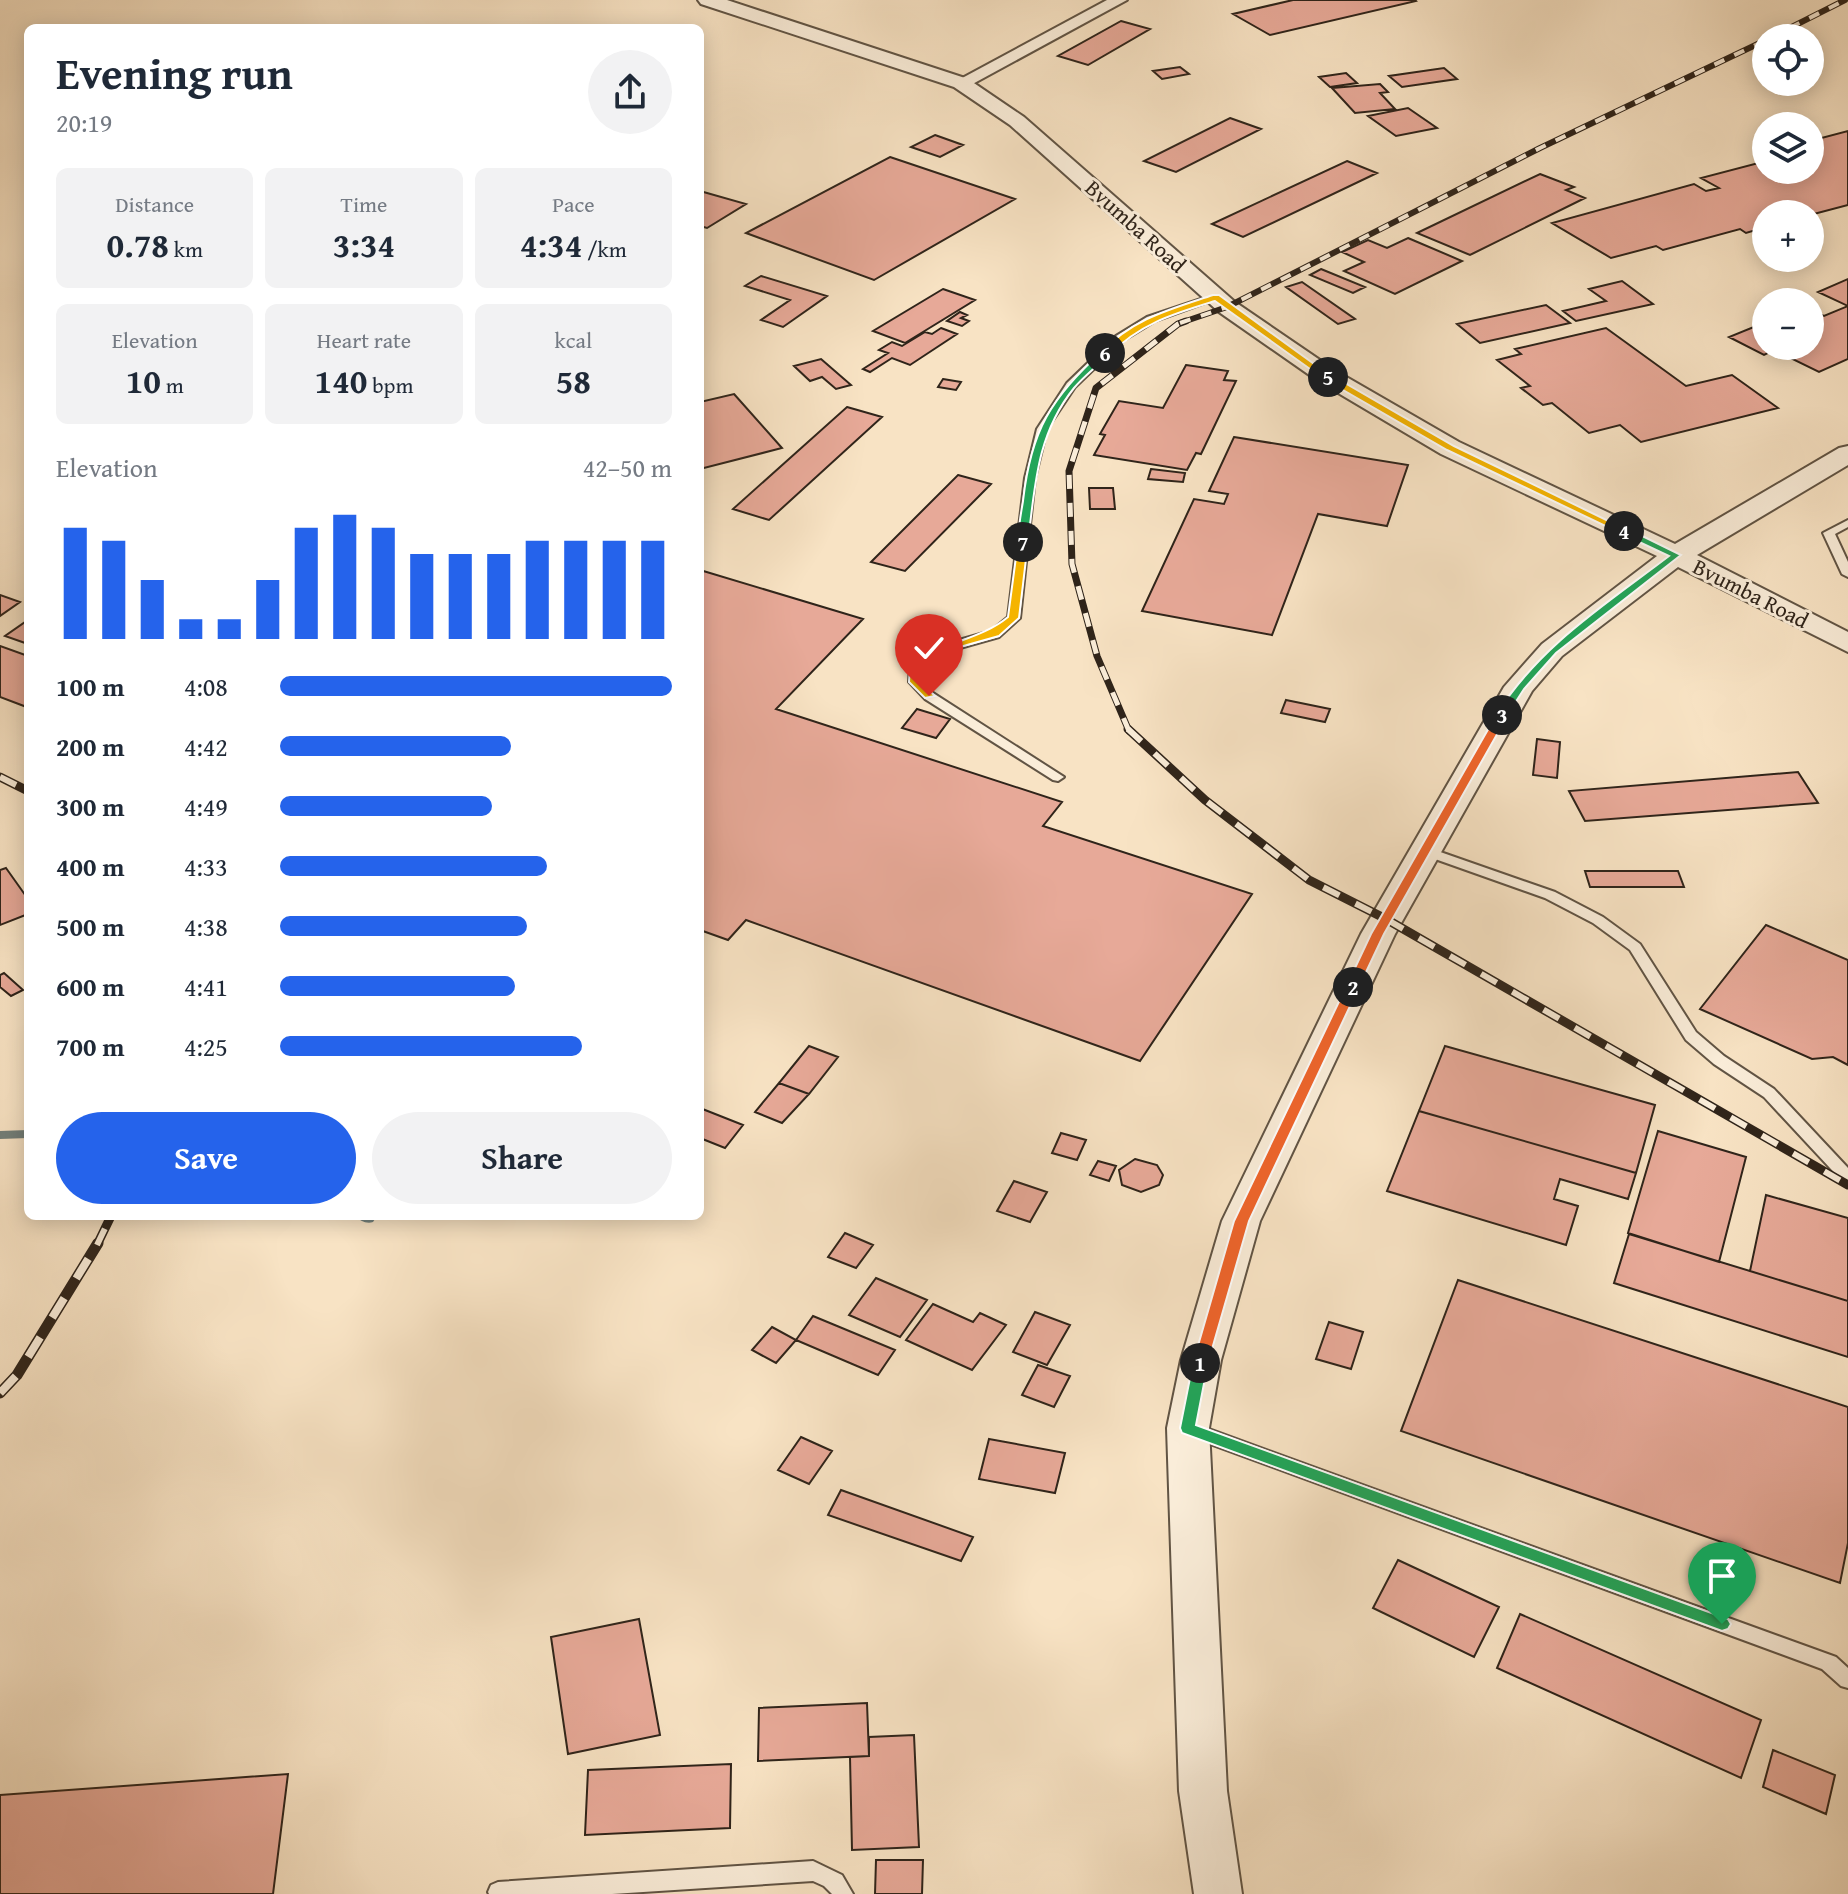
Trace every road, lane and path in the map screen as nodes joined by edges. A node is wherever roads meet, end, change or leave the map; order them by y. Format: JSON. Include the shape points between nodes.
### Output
{"nodes":[{"id":1,"x":708,"y":0,"type":"edge"},
{"id":2,"x":1119,"y":0,"type":"edge"},
{"id":3,"x":961,"y":83,"type":"junction"},
{"id":4,"x":1216,"y":297,"type":"junction"},
{"id":5,"x":1843,"y":461,"type":"edge"},
{"id":6,"x":1848,"y":523,"type":"edge"},
{"id":7,"x":1676,"y":555,"type":"junction"},
{"id":8,"x":1848,"y":574,"type":"edge"},
{"id":9,"x":1848,"y":643,"type":"edge"},
{"id":10,"x":1058,"y":777,"type":"dead end"},
{"id":11,"x":1426,"y":851,"type":"junction"},
{"id":12,"x":1848,"y":1178,"type":"edge"},
{"id":13,"x":1188,"y":1428,"type":"junction"},
{"id":14,"x":1848,"y":1680,"type":"edge"},
{"id":15,"x":498,"y":1892,"type":"dead end"},
{"id":16,"x":843,"y":1894,"type":"edge"},
{"id":17,"x":1218,"y":1894,"type":"edge"}],
"edges":[{"from":1,"to":3,"type":"street","name":"Bvumba Road"},
{"from":2,"to":3,"type":"street"},
{"from":3,"to":4,"type":"street","name":"Bvumba Road","via":[[1017,121]]},
{"from":4,"to":7,"type":"street","name":"Bvumba Road","via":[[1399,420]]},
{"from":4,"to":10,"type":"lane","via":[[1151,319],[1120,338],[1071,385],[1042,429],[1030,478],[1014,618],[995,634],[956,645],[916,667],[915,682],[929,696]]},
{"from":5,"to":7,"type":"street"},
{"from":6,"to":8,"type":"lane","via":[[1829,533]]},
{"from":7,"to":9,"type":"street","name":"Bvumba Road"},
{"from":7,"to":11,"type":"street","via":[[1552,650],[1519,687]]},
{"from":11,"to":12,"type":"lane","via":[[1550,895],[1635,947],[1691,1036],[1769,1093]]},
{"from":11,"to":13,"type":"street","via":[[1378,934],[1241,1221],[1201,1360]]},
{"from":13,"to":14,"type":"lane","via":[[1829,1663]]},
{"from":13,"to":17,"type":"street","via":[[1203,1791]]},
{"from":15,"to":16,"type":"lane","via":[[813,1871],[828,1876]]}]}
